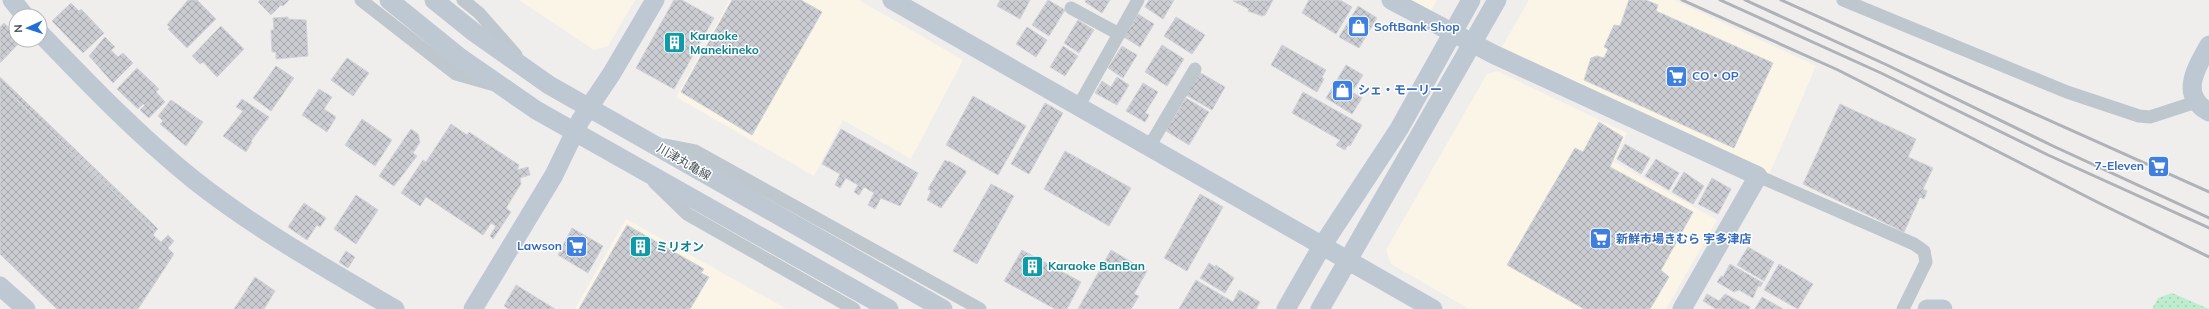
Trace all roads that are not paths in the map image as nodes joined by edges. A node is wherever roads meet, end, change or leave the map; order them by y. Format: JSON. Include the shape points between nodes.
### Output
{"nodes":[{"id":1,"x":12,"y":0,"type":"edge"},
{"id":2,"x":361,"y":0,"type":"edge"},
{"id":3,"x":390,"y":0,"type":"edge"},
{"id":4,"x":434,"y":0,"type":"edge"},
{"id":5,"x":463,"y":0,"type":"edge"},
{"id":6,"x":655,"y":0,"type":"edge"},
{"id":7,"x":892,"y":0,"type":"edge"},
{"id":8,"x":1138,"y":0,"type":"edge"},
{"id":9,"x":1391,"y":0,"type":"edge"},
{"id":10,"x":1471,"y":0,"type":"edge"},
{"id":11,"x":1497,"y":0,"type":"edge"},
{"id":12,"x":1843,"y":0,"type":"edge"},
{"id":13,"x":18,"y":8,"type":"edge"},
{"id":14,"x":1071,"y":8,"type":"dead end"},
{"id":15,"x":1452,"y":32,"type":"junction"},
{"id":16,"x":1119,"y":34,"type":"junction"},
{"id":17,"x":48,"y":41,"type":"edge"},
{"id":18,"x":1472,"y":44,"type":"junction"},
{"id":19,"x":2209,"y":45,"type":"edge"},
{"id":20,"x":1195,"y":69,"type":"dead end"},
{"id":21,"x":530,"y":72,"type":"junction"},
{"id":22,"x":503,"y":87,"type":"junction"},
{"id":23,"x":1078,"y":107,"type":"junction"},
{"id":24,"x":2203,"y":107,"type":"edge"},
{"id":25,"x":589,"y":108,"type":"junction"},
{"id":26,"x":574,"y":132,"type":"junction"},
{"id":27,"x":650,"y":143,"type":"junction"},
{"id":28,"x":1149,"y":147,"type":"junction"},
{"id":29,"x":641,"y":170,"type":"junction"},
{"id":30,"x":1758,"y":176,"type":"junction"},
{"id":31,"x":1322,"y":246,"type":"junction"},
{"id":32,"x":1348,"y":260,"type":"junction"},
{"id":33,"x":0,"y":286,"type":"edge"},
{"id":34,"x":26,"y":309,"type":"edge"},
{"id":35,"x":396,"y":309,"type":"edge"},
{"id":36,"x":473,"y":309,"type":"edge"},
{"id":37,"x":854,"y":309,"type":"edge"},
{"id":38,"x":889,"y":309,"type":"edge"},
{"id":39,"x":943,"y":309,"type":"edge"},
{"id":40,"x":980,"y":309,"type":"edge"},
{"id":41,"x":1286,"y":309,"type":"edge"},
{"id":42,"x":1320,"y":309,"type":"edge"},
{"id":43,"x":1433,"y":309,"type":"edge"},
{"id":44,"x":1682,"y":309,"type":"edge"},
{"id":45,"x":1903,"y":309,"type":"edge"},
{"id":46,"x":1927,"y":309,"type":"edge"},
{"id":47,"x":1943,"y":309,"type":"edge"}],
"edges":[{"from":1,"to":13,"type":"street"},
{"from":2,"to":22,"type":"street","via":[[456,74]]},
{"from":3,"to":22,"type":"street","via":[[458,56]]},
{"from":4,"to":21,"type":"street","name":"川津丸亀線"},
{"from":5,"to":21,"type":"street","via":[[479,13]]},
{"from":6,"to":25,"type":"street"},
{"from":7,"to":23,"type":"street"},
{"from":8,"to":16,"type":"street"},
{"from":9,"to":15,"type":"street"},
{"from":10,"to":15,"type":"street"},
{"from":11,"to":18,"type":"street"},
{"from":12,"to":24,"type":"street","via":[[2067,92],[2139,116],[2150,117]]},
{"from":14,"to":16,"type":"street"},
{"from":15,"to":18,"type":"street"},
{"from":15,"to":31,"type":"street","via":[[1399,130]]},
{"from":16,"to":23,"type":"street"},
{"from":17,"to":35,"type":"street","via":[[144,138],[195,180],[308,258]]},
{"from":18,"to":30,"type":"street"},
{"from":18,"to":32,"type":"street"},
{"from":19,"to":24,"type":"street","via":[[2194,74],[2192,93]]},
{"from":20,"to":28,"type":"street"},
{"from":21,"to":25,"type":"street","name":"川津丸亀線"},
{"from":22,"to":26,"type":"street"},
{"from":23,"to":28,"type":"street"},
{"from":25,"to":26,"type":"street"},
{"from":25,"to":27,"type":"street","name":"川津丸亀線"},
{"from":26,"to":29,"type":"street"},
{"from":26,"to":36,"type":"street","via":[[554,175]]},
{"from":27,"to":39,"type":"street","name":"川津丸亀線"},
{"from":27,"to":40,"type":"street","via":[[695,151]]},
{"from":28,"to":31,"type":"street"},
{"from":29,"to":37,"type":"street","via":[[687,214]]},
{"from":29,"to":38,"type":"street"},
{"from":30,"to":44,"type":"street"},
{"from":30,"to":45,"type":"street","via":[[1914,244],[1924,251],[1926,262]]},
{"from":31,"to":32,"type":"street"},
{"from":31,"to":41,"type":"street"},
{"from":32,"to":42,"type":"street"},
{"from":32,"to":43,"type":"street"},
{"from":33,"to":34,"type":"street"},
{"from":46,"to":47,"type":"street"}]}
